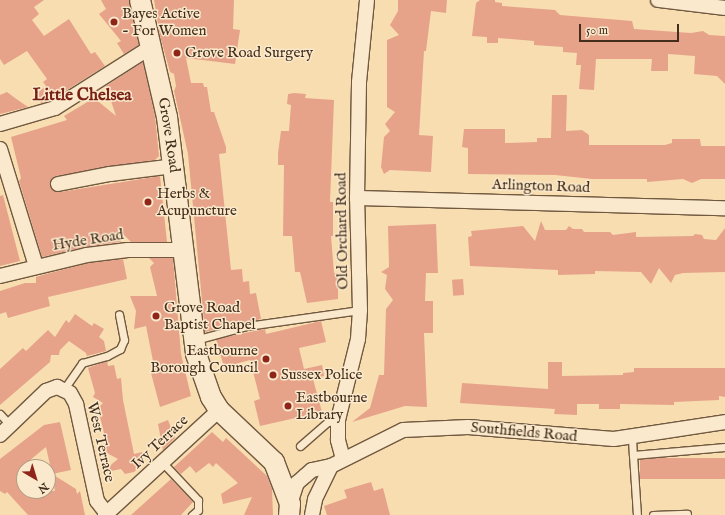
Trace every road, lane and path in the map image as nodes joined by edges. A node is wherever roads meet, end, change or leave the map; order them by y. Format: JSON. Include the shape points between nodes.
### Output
{"nodes":[{"id":1,"x":140,"y":0,"type":"edge"},
{"id":2,"x":367,"y":0,"type":"edge"},
{"id":3,"x":658,"y":0,"type":"edge"},
{"id":4,"x":725,"y":8,"type":"edge"},
{"id":5,"x":151,"y":47,"type":"junction"},
{"id":6,"x":0,"y":124,"type":"edge"},
{"id":7,"x":0,"y":149,"type":"edge"},
{"id":8,"x":174,"y":166,"type":"junction"},
{"id":9,"x":58,"y":184,"type":"dead end"},
{"id":10,"x":357,"y":198,"type":"junction"},
{"id":11,"x":725,"y":208,"type":"edge"},
{"id":12,"x":183,"y":250,"type":"junction"},
{"id":13,"x":36,"y":266,"type":"junction"},
{"id":14,"x":0,"y":276,"type":"edge"},
{"id":15,"x":360,"y":310,"type":"junction"},
{"id":16,"x":119,"y":314,"type":"dead end"},
{"id":17,"x":193,"y":340,"type":"junction"},
{"id":18,"x":64,"y":389,"type":"junction"},
{"id":19,"x":219,"y":410,"type":"junction"},
{"id":20,"x":0,"y":414,"type":"edge"},
{"id":21,"x":338,"y":420,"type":"junction"},
{"id":22,"x":725,"y":422,"type":"edge"},
{"id":23,"x":5,"y":430,"type":"edge"},
{"id":24,"x":632,"y":438,"type":"junction"},
{"id":25,"x":300,"y":446,"type":"dead end"},
{"id":26,"x":725,"y":447,"type":"edge"},
{"id":27,"x":633,"y":455,"type":"junction"},
{"id":28,"x":162,"y":463,"type":"junction"},
{"id":29,"x":337,"y":463,"type":"junction"},
{"id":30,"x":290,"y":509,"type":"edge"},
{"id":31,"x":106,"y":514,"type":"edge"},
{"id":32,"x":688,"y":514,"type":"dead end"},
{"id":33,"x":192,"y":515,"type":"edge"},
{"id":34,"x":312,"y":515,"type":"edge"},
{"id":35,"x":637,"y":515,"type":"edge"},
{"id":36,"x":652,"y":515,"type":"edge"}],
"edges":[{"from":1,"to":5,"type":"street","name":"Grove Road"},
{"from":2,"to":10,"type":"street","name":"Old Orchard Road","via":[[359,82]]},
{"from":3,"to":4,"type":"street"},
{"from":5,"to":6,"type":"street","via":[[54,108]]},
{"from":5,"to":8,"type":"street","name":"Grove Road","via":[[165,102]]},
{"from":7,"to":13,"type":"street"},
{"from":8,"to":9,"type":"street","via":[[118,172]]},
{"from":8,"to":12,"type":"street","name":"Grove Road"},
{"from":10,"to":11,"type":"street","name":"Arlington Road"},
{"from":10,"to":15,"type":"street","name":"Old Orchard Road"},
{"from":12,"to":13,"type":"street","name":"Hyde Road","via":[[128,250],[87,255]]},
{"from":12,"to":17,"type":"street","name":"Grove Road"},
{"from":13,"to":14,"type":"street","name":"Hyde Road"},
{"from":15,"to":17,"type":"lane","via":[[247,326]]},
{"from":15,"to":21,"type":"street","name":"Old Orchard Road","via":[[358,339]]},
{"from":16,"to":18,"type":"lane","via":[[124,340],[120,349],[107,356],[82,363]]},
{"from":17,"to":19,"type":"street","name":"Grove Road","via":[[211,397]]},
{"from":18,"to":23,"type":"street","via":[[58,387],[46,391]]},
{"from":18,"to":31,"type":"street","name":"West Terrace","via":[[70,393],[76,404],[98,501]]},
{"from":19,"to":28,"type":"street","name":"Ivy Terrace"},
{"from":19,"to":30,"type":"street","name":"Grove Road","via":[[274,462]]},
{"from":20,"to":23,"type":"lane"},
{"from":21,"to":25,"type":"lane","via":[[328,422]]},
{"from":21,"to":29,"type":"street","name":"Old Orchard Road"},
{"from":22,"to":24,"type":"street","name":"Southfields Road"},
{"from":24,"to":27,"type":"lane"},
{"from":24,"to":29,"type":"street","name":"Southfields Road","via":[[614,440],[468,427],[403,430]]},
{"from":26,"to":27,"type":"lane"},
{"from":27,"to":35,"type":"lane"},
{"from":28,"to":31,"type":"street","name":"Ivy Terrace"},
{"from":28,"to":33,"type":"lane","via":[[198,500],[198,510]]},
{"from":29,"to":30,"type":"street","name":"Southfields Road","via":[[312,470],[297,483]]},
{"from":29,"to":34,"type":"street","via":[[315,499]]},
{"from":32,"to":36,"type":"lane"}]}
